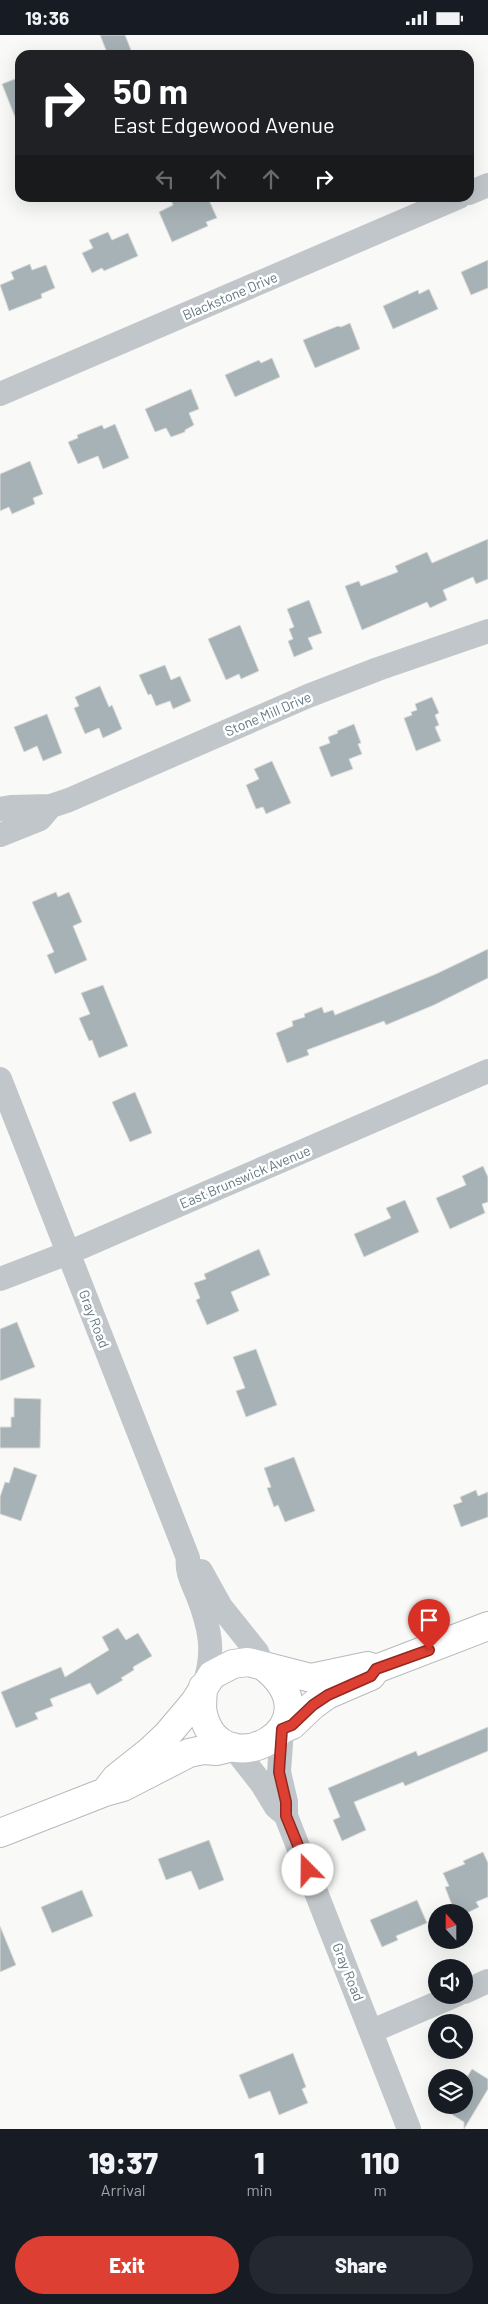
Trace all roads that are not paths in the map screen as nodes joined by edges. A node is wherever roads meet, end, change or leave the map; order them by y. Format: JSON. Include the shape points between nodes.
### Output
{"nodes":[{"id":1,"x":488,"y":185,"type":"edge"},
{"id":2,"x":474,"y":191,"type":"edge"},
{"id":3,"x":447,"y":202,"type":"edge"},
{"id":4,"x":0,"y":394,"type":"edge"},
{"id":5,"x":488,"y":631,"type":"edge"},
{"id":6,"x":51,"y":806,"type":"junction"},
{"id":7,"x":0,"y":809,"type":"edge"},
{"id":8,"x":0,"y":835,"type":"edge"},
{"id":9,"x":488,"y":1071,"type":"edge"},
{"id":10,"x":0,"y":1079,"type":"edge"},
{"id":11,"x":68,"y":1253,"type":"junction"},
{"id":12,"x":0,"y":1279,"type":"edge"},
{"id":13,"x":188,"y":1558,"type":"junction"},
{"id":14,"x":488,"y":1626,"type":"edge"},
{"id":15,"x":263,"y":1666,"type":"junction"},
{"id":16,"x":376,"y":1669,"type":"junction"},
{"id":17,"x":203,"y":1687,"type":"junction"},
{"id":18,"x":282,"y":1729,"type":"junction"},
{"id":19,"x":233,"y":1747,"type":"junction"},
{"id":20,"x":104,"y":1792,"type":"junction"},
{"id":21,"x":286,"y":1816,"type":"junction"},
{"id":22,"x":0,"y":1833,"type":"edge"},
{"id":23,"x":488,"y":1981,"type":"edge"},
{"id":24,"x":473,"y":1988,"type":"edge"},
{"id":25,"x":435,"y":2004,"type":"edge"},
{"id":26,"x":372,"y":2031,"type":"junction"},
{"id":27,"x":409,"y":2129,"type":"edge"}],
"edges":[{"from":1,"to":2,"type":"street"},
{"from":3,"to":4,"type":"street","name":"Blackstone Drive"},
{"from":5,"to":6,"type":"street","name":"Stone Mill Drive","via":[[308,696]]},
{"from":6,"to":7,"type":"street","name":"Stone Mill Drive"},
{"from":6,"to":8,"type":"street","name":"Stone Mill Drive","via":[[40,819]]},
{"from":9,"to":11,"type":"street","name":"East Brunswick Avenue"},
{"from":10,"to":11,"type":"street","name":"Gray Road"},
{"from":11,"to":12,"type":"street","name":"East Brunswick Avenue"},
{"from":11,"to":13,"type":"street","name":"Gray Road"},
{"from":13,"to":15,"type":"street","name":"Gray Road","via":[[196,1562],[222,1607],[257,1652]]},
{"from":13,"to":17,"type":"street","name":"Gray Road","via":[[186,1568],[208,1621],[210,1634],[210,1662]]},
{"from":14,"to":16,"type":"main road"},
{"from":15,"to":16,"type":"main road","via":[[311,1678],[368,1666]]},
{"from":15,"to":17,"type":"main road","via":[[248,1662],[233,1664],[212,1675]]},
{"from":15,"to":18,"type":"main road","via":[[284,1686],[288,1715]]},
{"from":16,"to":18,"type":"main road","via":[[371,1676],[328,1695],[307,1709],[292,1725]]},
{"from":17,"to":19,"type":"main road","via":[[202,1712],[208,1727],[218,1740]]},
{"from":17,"to":20,"type":"main road","via":[[167,1735]]},
{"from":18,"to":19,"type":"main road","via":[[260,1746],[249,1749]]},
{"from":18,"to":21,"type":"street","name":"Gray Road","via":[[279,1772]]},
{"from":19,"to":20,"type":"main road","via":[[189,1753],[123,1787]]},
{"from":19,"to":21,"type":"street","name":"Gray Road"},
{"from":20,"to":22,"type":"main road"},
{"from":21,"to":26,"type":"street","name":"Gray Road"},
{"from":23,"to":24,"type":"street"},
{"from":25,"to":26,"type":"street"},
{"from":26,"to":27,"type":"street","name":"Gray Road"}]}
